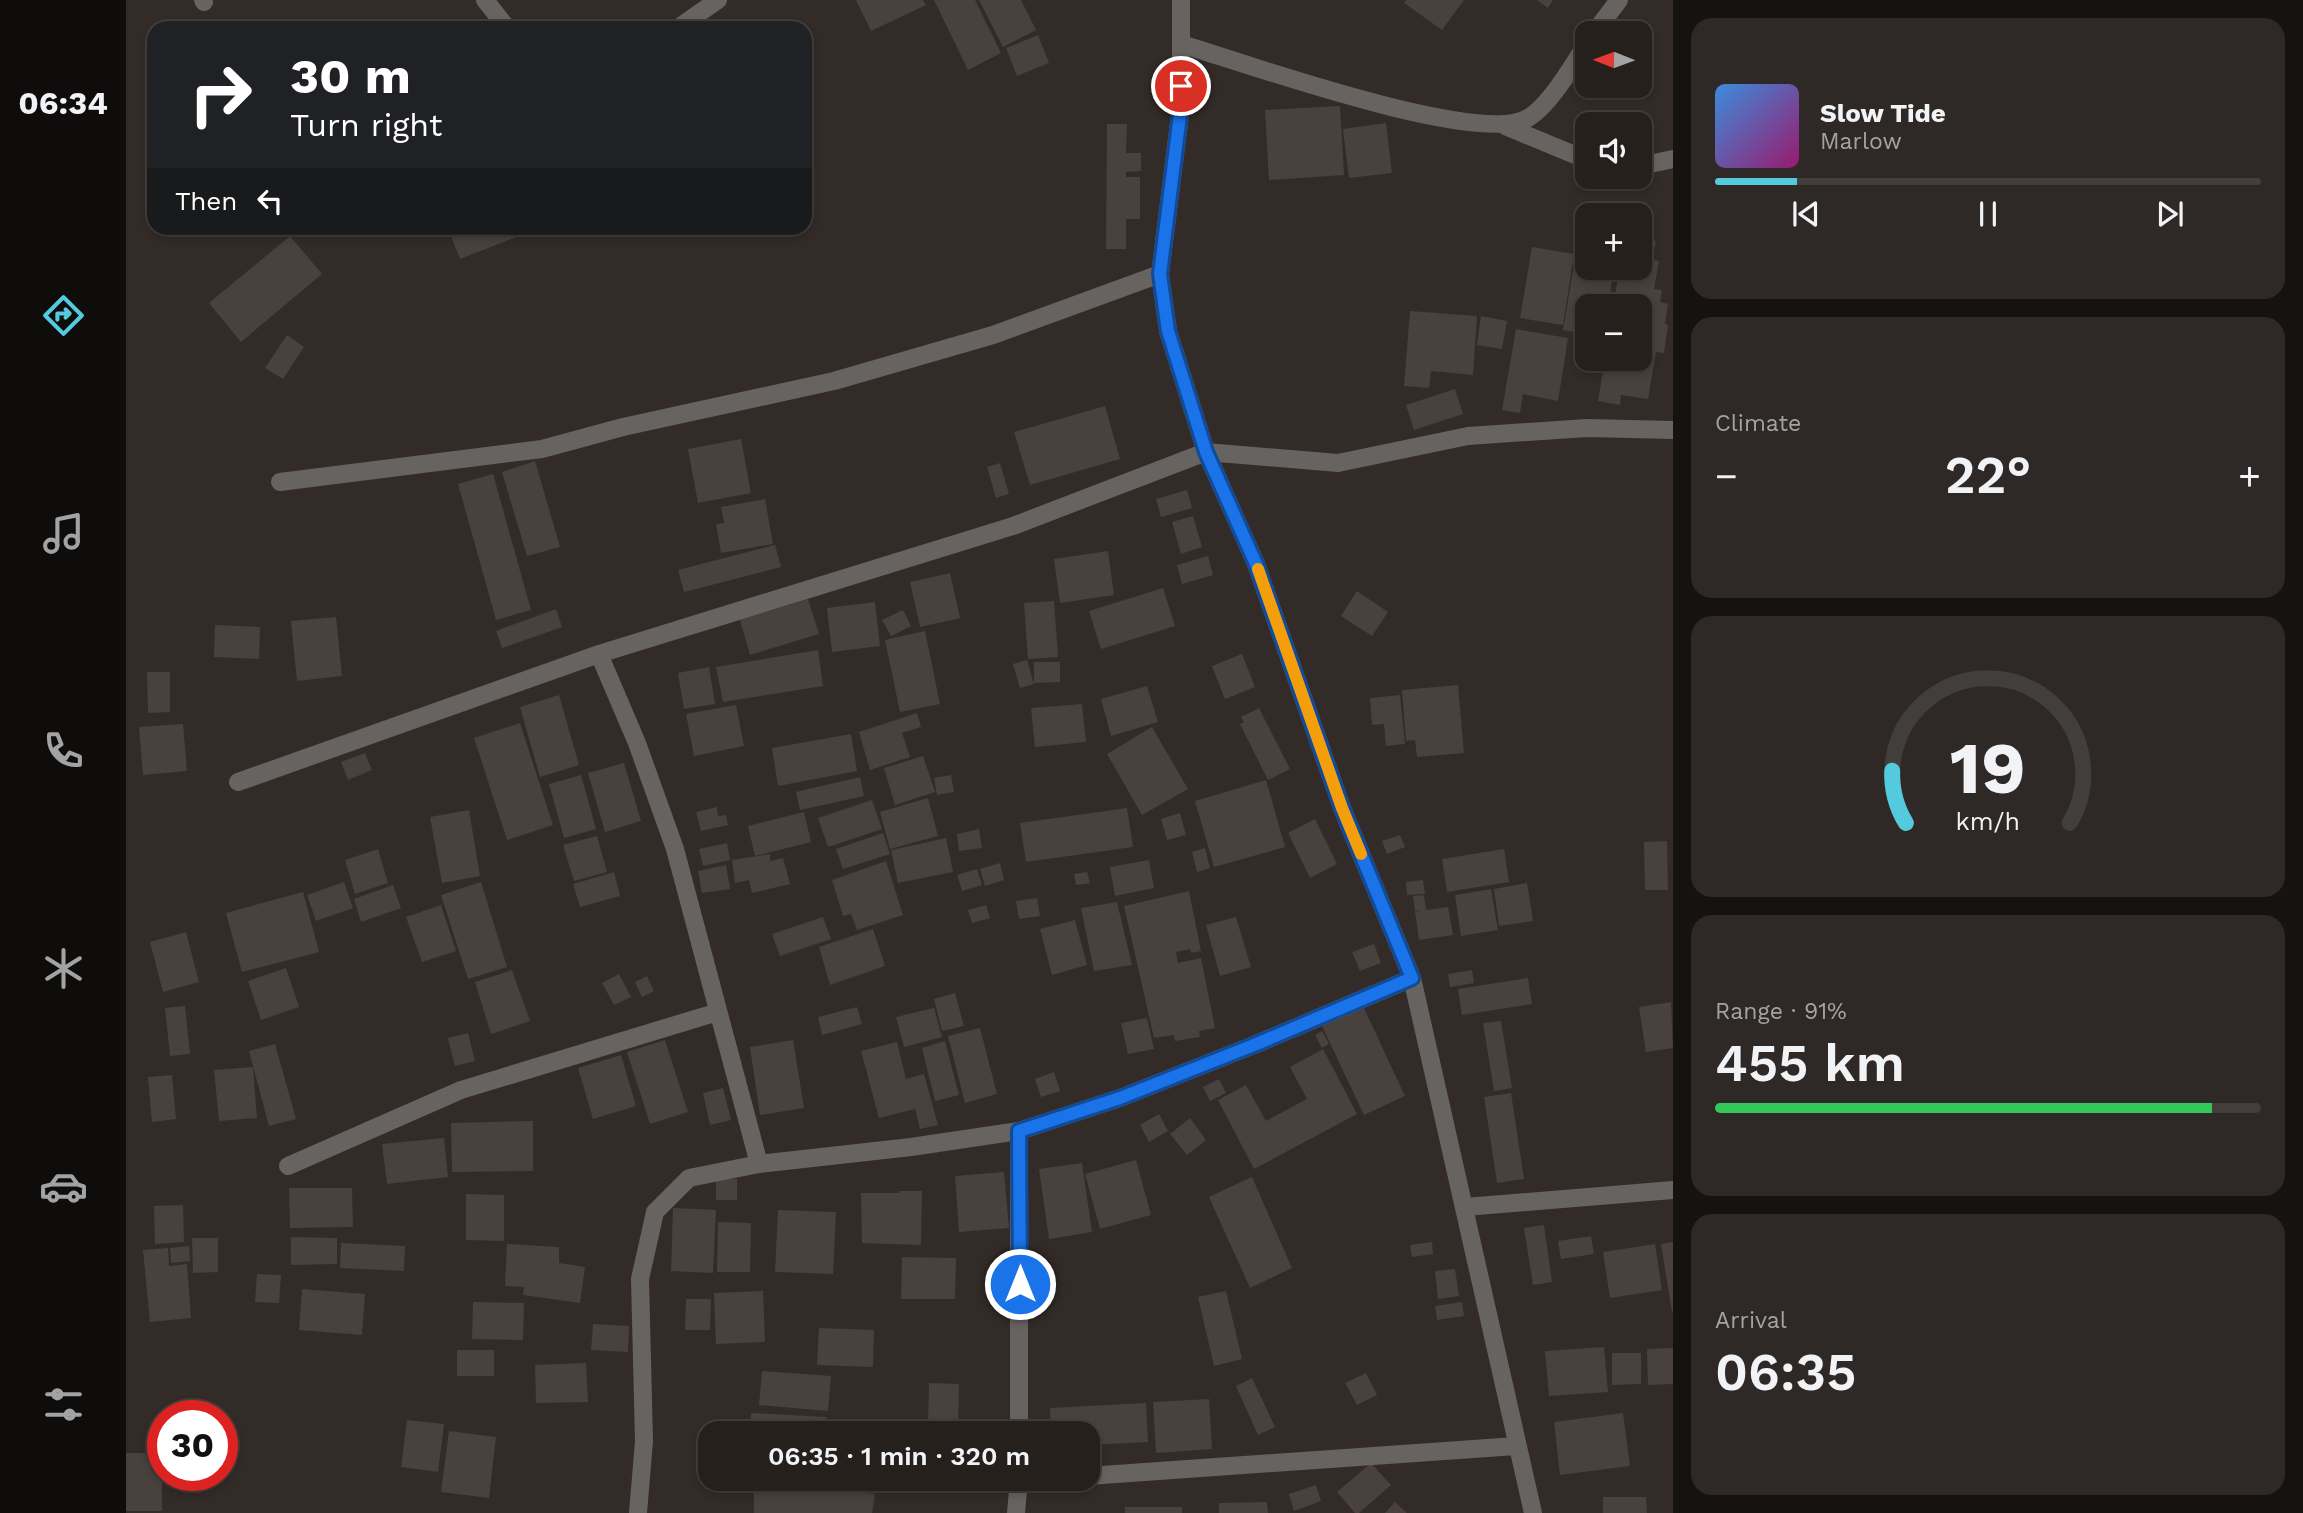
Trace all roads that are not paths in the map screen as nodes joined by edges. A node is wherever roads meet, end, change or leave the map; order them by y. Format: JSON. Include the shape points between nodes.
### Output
{"nodes":[{"id":1,"x":485,"y":0,"type":"edge"},
{"id":2,"x":718,"y":0,"type":"edge"},
{"id":3,"x":1181,"y":0,"type":"edge"},
{"id":4,"x":1619,"y":0,"type":"edge"},
{"id":5,"x":502,"y":21,"type":"edge"},
{"id":6,"x":688,"y":21,"type":"edge"},
{"id":7,"x":1603,"y":21,"type":"edge"},
{"id":8,"x":1181,"y":44,"type":"junction"},
{"id":9,"x":1575,"y":62,"type":"edge"},
{"id":10,"x":1505,"y":125,"type":"junction"},
{"id":11,"x":1575,"y":155,"type":"edge"},
{"id":12,"x":1673,"y":159,"type":"edge"},
{"id":13,"x":1652,"y":163,"type":"edge"},
{"id":14,"x":1160,"y":274,"type":"junction"},
{"id":15,"x":1673,"y":430,"type":"edge"},
{"id":16,"x":1206,"y":452,"type":"junction"},
{"id":17,"x":281,"y":482,"type":"dead end"},
{"id":18,"x":599,"y":654,"type":"junction"},
{"id":19,"x":238,"y":782,"type":"dead end"},
{"id":20,"x":1412,"y":978,"type":"junction"},
{"id":21,"x":718,"y":1012,"type":"junction"},
{"id":22,"x":1019,"y":1131,"type":"junction"},
{"id":23,"x":760,"y":1164,"type":"junction"},
{"id":24,"x":288,"y":1166,"type":"dead end"},
{"id":25,"x":1673,"y":1190,"type":"edge"},
{"id":26,"x":1465,"y":1207,"type":"junction"},
{"id":27,"x":1019,"y":1421,"type":"edge"},
{"id":28,"x":1516,"y":1446,"type":"junction"},
{"id":29,"x":1100,"y":1475,"type":"edge"},
{"id":30,"x":1018,"y":1491,"type":"edge"},
{"id":31,"x":638,"y":1513,"type":"edge"},
{"id":32,"x":1016,"y":1513,"type":"edge"},
{"id":33,"x":1533,"y":1513,"type":"edge"}],
"edges":[{"from":1,"to":5,"type":"street"},
{"from":2,"to":6,"type":"street"},
{"from":3,"to":8,"type":"street"},
{"from":4,"to":7,"type":"street"},
{"from":8,"to":10,"type":"street","via":[[1416,114]]},
{"from":8,"to":14,"type":"street","via":[[1181,107]]},
{"from":9,"to":10,"type":"street","via":[[1559,87],[1528,118]]},
{"from":10,"to":11,"type":"street"},
{"from":12,"to":13,"type":"street"},
{"from":14,"to":16,"type":"street","via":[[1168,331]]},
{"from":14,"to":17,"type":"street","via":[[993,335],[834,381],[542,449]]},
{"from":15,"to":16,"type":"street","via":[[1587,428],[1468,436],[1338,463]]},
{"from":16,"to":18,"type":"street","via":[[1013,526]]},
{"from":16,"to":20,"type":"street","via":[[1256,564],[1342,808]]},
{"from":18,"to":19,"type":"street"},
{"from":18,"to":21,"type":"street","via":[[675,849]]},
{"from":20,"to":22,"type":"street","via":[[1120,1098]]},
{"from":20,"to":26,"type":"street"},
{"from":21,"to":23,"type":"street"},
{"from":21,"to":24,"type":"street","via":[[461,1090]]},
{"from":22,"to":23,"type":"street"},
{"from":22,"to":27,"type":"street"},
{"from":23,"to":31,"type":"street","via":[[689,1178],[655,1212],[640,1279],[644,1441]]},
{"from":25,"to":26,"type":"street"},
{"from":26,"to":28,"type":"street"},
{"from":28,"to":29,"type":"street"},
{"from":28,"to":33,"type":"street"},
{"from":30,"to":32,"type":"street"}]}
